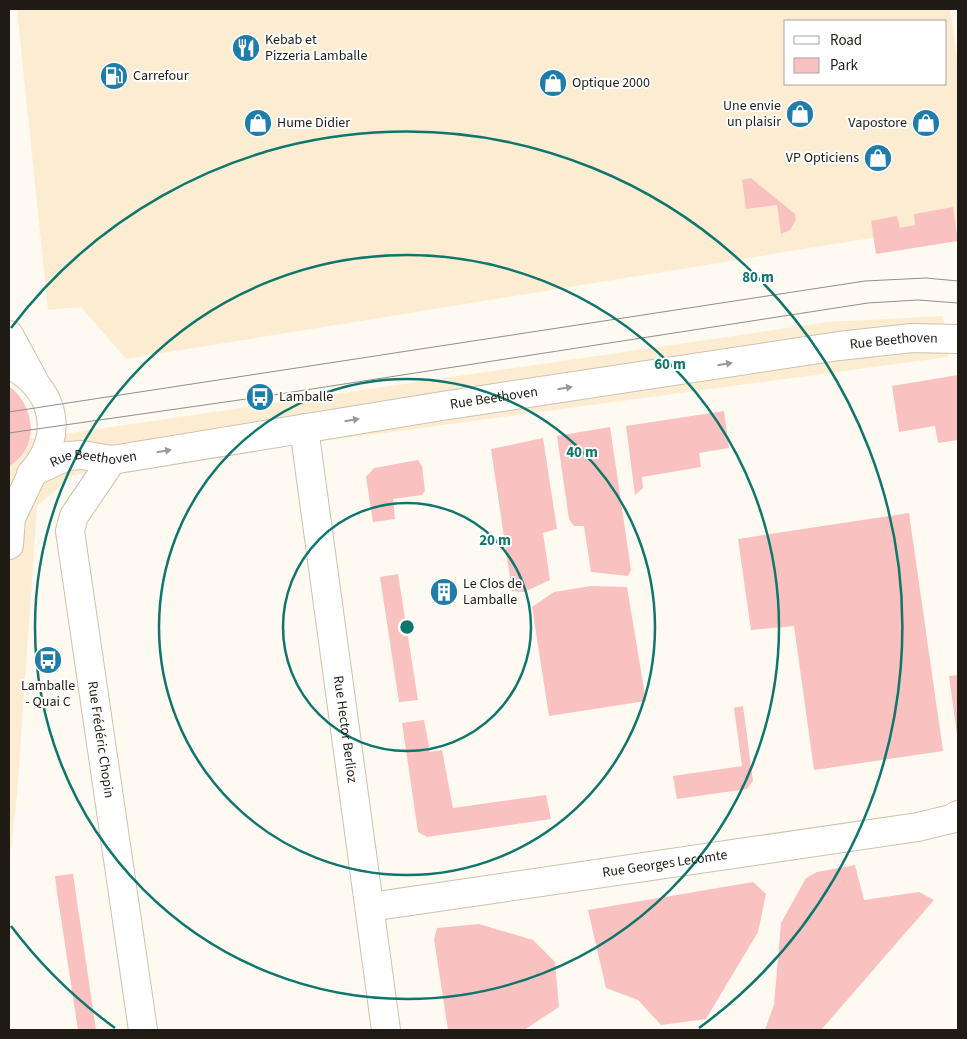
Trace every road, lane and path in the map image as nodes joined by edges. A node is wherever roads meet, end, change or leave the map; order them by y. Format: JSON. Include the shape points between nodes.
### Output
{"nodes":[{"id":1,"x":9,"y":335,"type":"edge"},
{"id":2,"x":958,"y":339,"type":"edge"},
{"id":3,"x":9,"y":364,"type":"edge"},
{"id":4,"x":34,"y":381,"type":"junction"},
{"id":5,"x":304,"y":428,"type":"junction"},
{"id":6,"x":112,"y":460,"type":"junction"},
{"id":7,"x":33,"y":472,"type":"junction"},
{"id":8,"x":9,"y":489,"type":"edge"},
{"id":9,"x":9,"y":545,"type":"edge"},
{"id":10,"x":958,"y":815,"type":"edge"},
{"id":11,"x":370,"y":906,"type":"junction"},
{"id":12,"x":143,"y":1030,"type":"edge"},
{"id":13,"x":386,"y":1030,"type":"edge"}],
"edges":[{"from":1,"to":4,"type":"street"},
{"from":5,"to":2,"type":"street","name":"Rue Beethoven","one_way":true,"via":[[839,346],[912,338]]},
{"from":3,"to":4,"type":"street"},
{"from":4,"to":7,"type":"street","via":[[49,406],[52,427],[47,452]]},
{"from":6,"to":5,"type":"street","name":"Rue Beethoven","one_way":true},
{"from":5,"to":11,"type":"street","name":"Rue Hector Berlioz"},
{"from":6,"to":7,"type":"street","name":"Rue Beethoven","via":[[67,456]]},
{"from":6,"to":12,"type":"street","name":"Rue Frédéric Chopin","via":[[74,516],[70,531]]},
{"from":7,"to":8,"type":"street"},
{"from":7,"to":9,"type":"street","via":[[11,518]]},
{"from":10,"to":11,"type":"street","name":"Rue Georges Lecomte","via":[[918,827]]},
{"from":11,"to":13,"type":"street","name":"Rue Hector Berlioz"}]}
